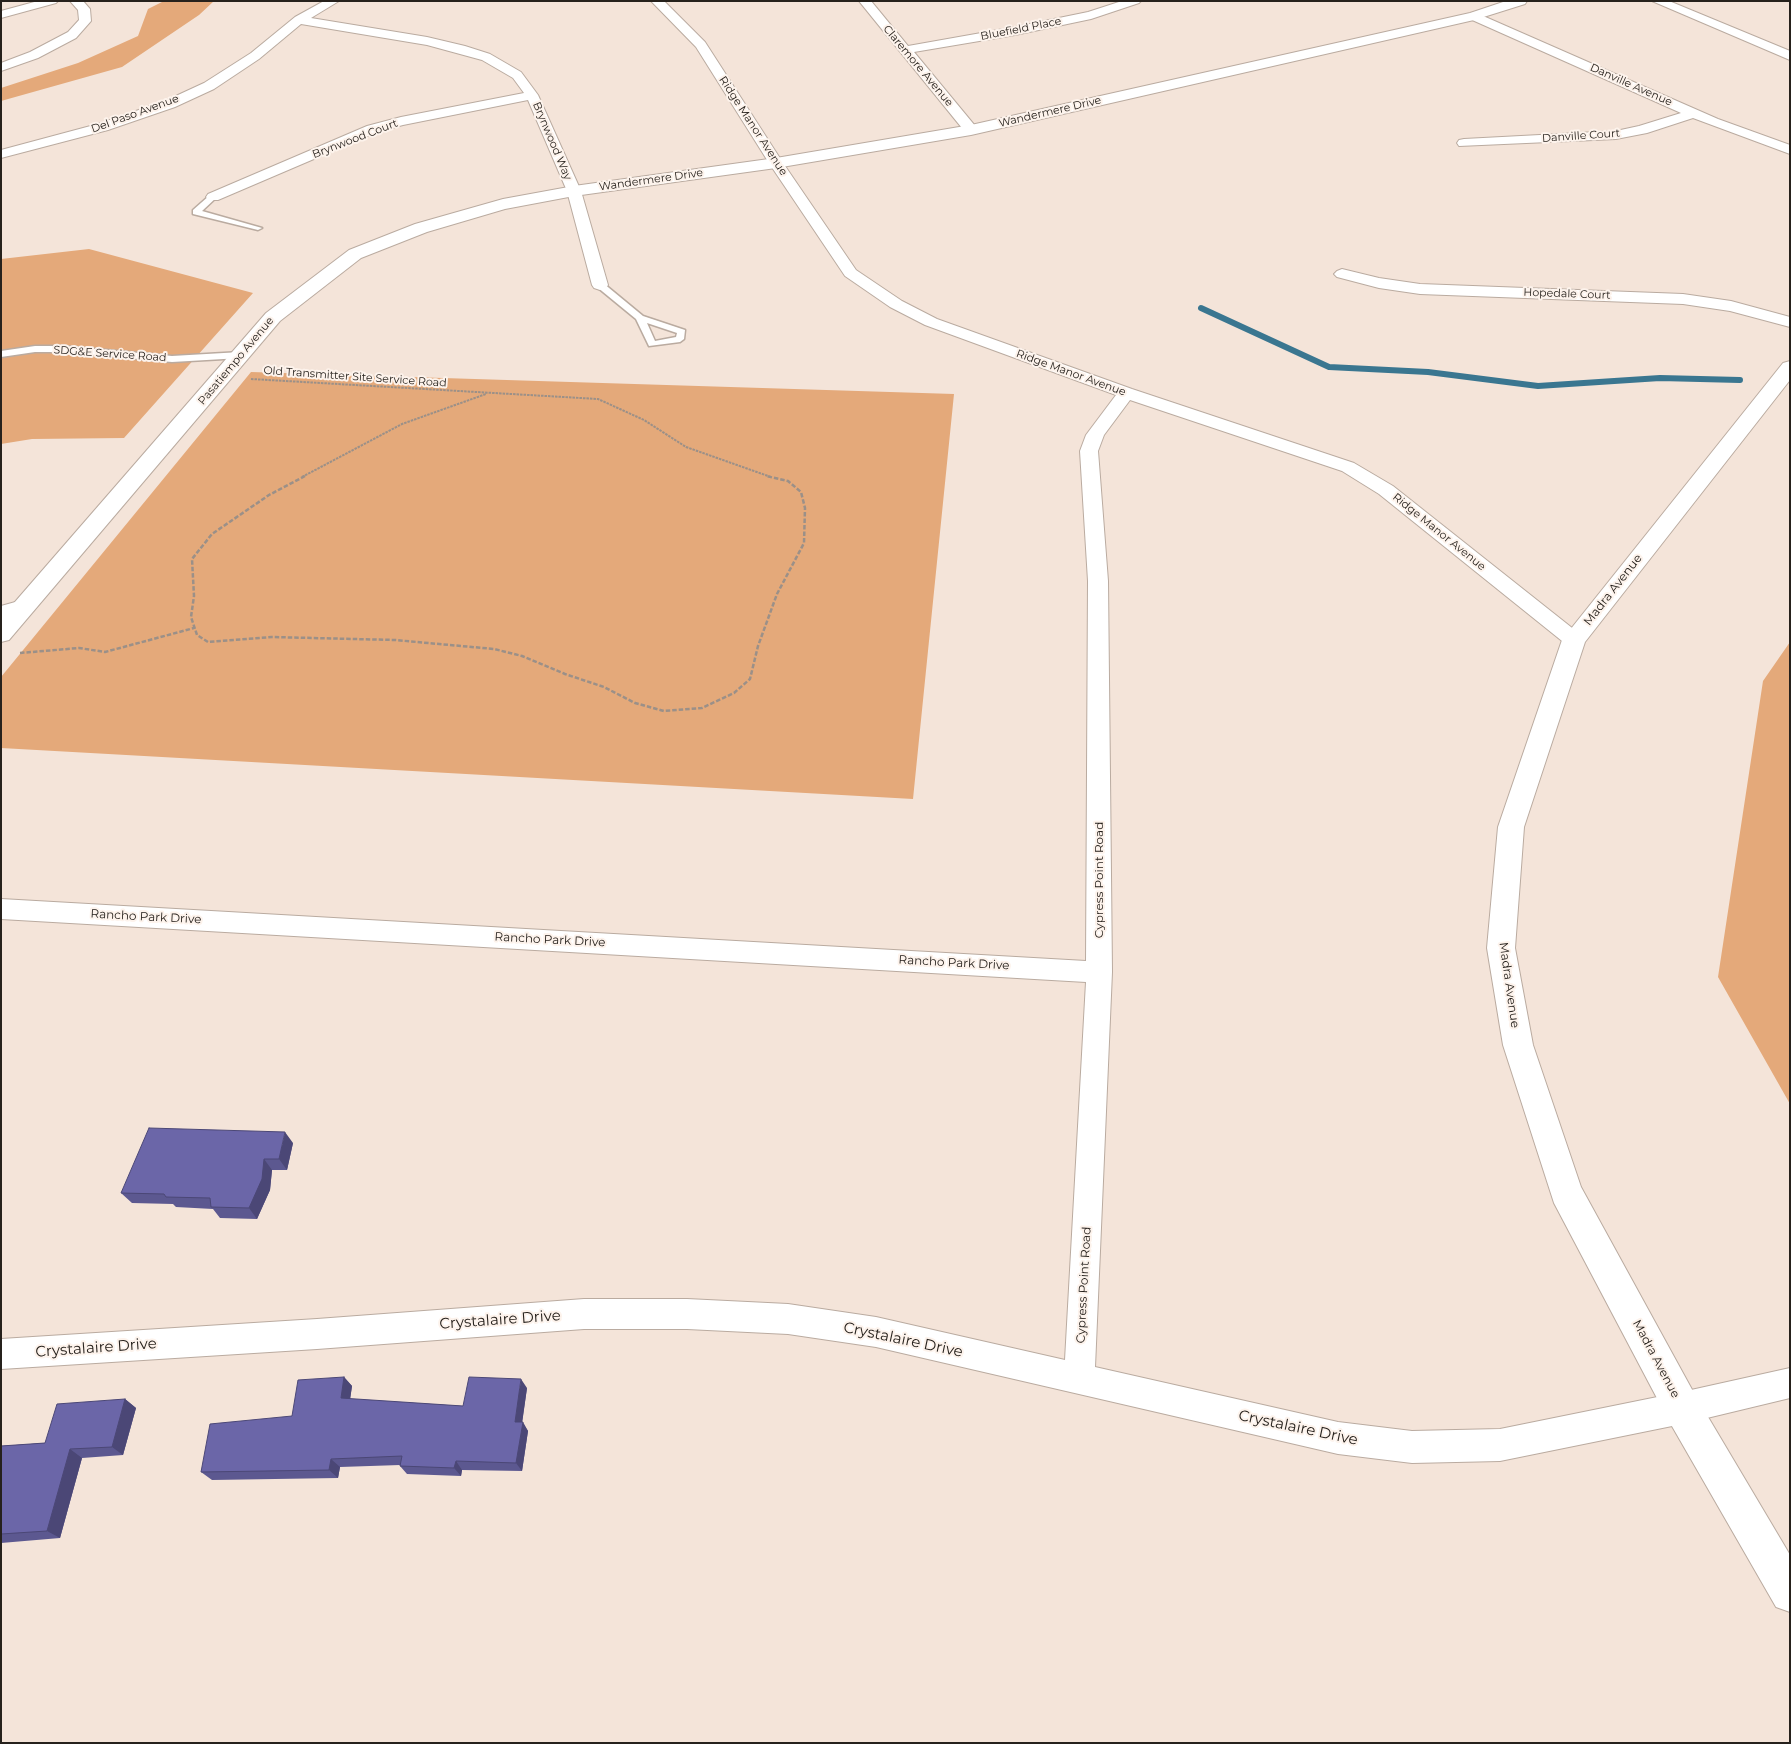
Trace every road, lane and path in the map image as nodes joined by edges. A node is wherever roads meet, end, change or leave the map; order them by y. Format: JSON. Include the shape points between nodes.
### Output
{"nodes":[{"id":1,"x":52,"y":1,"type":"edge"},
{"id":2,"x":76,"y":1,"type":"edge"},
{"id":3,"x":333,"y":1,"type":"edge"},
{"id":4,"x":657,"y":1,"type":"edge"},
{"id":5,"x":865,"y":1,"type":"edge"},
{"id":6,"x":1135,"y":1,"type":"edge"},
{"id":7,"x":1520,"y":1,"type":"edge"},
{"id":8,"x":1658,"y":1,"type":"edge"},
{"id":9,"x":1116,"y":4,"type":"edge"},
{"id":10,"x":1,"y":15,"type":"edge"},
{"id":11,"x":1474,"y":16,"type":"junction"},
{"id":12,"x":299,"y":20,"type":"junction"},
{"id":13,"x":905,"y":50,"type":"junction"},
{"id":14,"x":1790,"y":56,"type":"edge"},
{"id":15,"x":1,"y":67,"type":"edge"},
{"id":16,"x":532,"y":95,"type":"junction"},
{"id":17,"x":1694,"y":113,"type":"junction"},
{"id":18,"x":972,"y":130,"type":"junction"},
{"id":19,"x":1464,"y":143,"type":"dead end"},
{"id":20,"x":1790,"y":150,"type":"edge"},
{"id":21,"x":1,"y":154,"type":"edge"},
{"id":22,"x":776,"y":163,"type":"junction"},
{"id":23,"x":574,"y":191,"type":"junction"},
{"id":24,"x":213,"y":197,"type":"joint"},
{"id":25,"x":258,"y":228,"type":"dead end"},
{"id":26,"x":1342,"y":274,"type":"dead end"},
{"id":27,"x":600,"y":285,"type":"joint"},
{"id":28,"x":640,"y":318,"type":"junction"},
{"id":29,"x":1790,"y":322,"type":"edge"},
{"id":30,"x":1,"y":354,"type":"edge"},
{"id":31,"x":241,"y":355,"type":"junction"},
{"id":32,"x":1790,"y":367,"type":"edge"},
{"id":33,"x":223,"y":376,"type":"junction"},
{"id":34,"x":1126,"y":393,"type":"junction"},
{"id":35,"x":486,"y":394,"type":"junction"},
{"id":36,"x":26,"y":606,"type":"junction"},
{"id":37,"x":1,"y":613,"type":"edge"},
{"id":38,"x":194,"y":628,"type":"junction"},
{"id":39,"x":1,"y":634,"type":"edge"},
{"id":40,"x":1574,"y":640,"type":"junction"},
{"id":41,"x":20,"y":653,"type":"dead end"},
{"id":42,"x":1,"y":909,"type":"edge"},
{"id":43,"x":1099,"y":972,"type":"junction"},
{"id":44,"x":1,"y":1354,"type":"edge"},
{"id":45,"x":1079,"y":1379,"type":"junction"},
{"id":46,"x":1790,"y":1383,"type":"edge"},
{"id":47,"x":1682,"y":1408,"type":"junction"},
{"id":48,"x":1790,"y":1593,"type":"edge"}],
"edges":[{"from":1,"to":10,"type":"street"},
{"from":2,"to":15,"type":"street","via":[[84,9],[85,21],[72,35],[34,55]]},
{"from":3,"to":12,"type":"street","name":"Del Paso Avenue"},
{"from":4,"to":22,"type":"street","name":"Ridge Manor Avenue","via":[[701,45]]},
{"from":5,"to":13,"type":"street","name":"Claremore Avenue"},
{"from":6,"to":9,"type":"street","name":"Bluefield Place"},
{"from":7,"to":11,"type":"street","name":"Wandermere Drive"},
{"from":8,"to":14,"type":"street"},
{"from":9,"to":13,"type":"street","name":"Bluefield Place","via":[[1091,16]]},
{"from":11,"to":17,"type":"street","name":"Danville Avenue"},
{"from":11,"to":18,"type":"street","name":"Wandermere Drive"},
{"from":12,"to":16,"type":"street","name":"Brynwood Way","via":[[427,41],[486,57],[517,75]]},
{"from":12,"to":21,"type":"street","name":"Del Paso Avenue","via":[[209,86],[170,104],[103,127]]},
{"from":13,"to":18,"type":"street","name":"Claremore Avenue"},
{"from":16,"to":23,"type":"street","name":"Brynwood Way"},
{"from":16,"to":24,"type":"street","name":"Brynwood Court","via":[[401,121],[372,130]]},
{"from":17,"to":19,"type":"street","name":"Danville Court","via":[[1616,135]]},
{"from":17,"to":20,"type":"street","name":"Danville Avenue"},
{"from":18,"to":22,"type":"street","name":"Wandermere Drive"},
{"from":22,"to":23,"type":"street","name":"Wandermere Drive"},
{"from":22,"to":34,"type":"street","name":"Ridge Manor Avenue","via":[[850,273],[896,304],[930,322]]},
{"from":23,"to":27,"type":"street","name":"Brynwood Way"},
{"from":23,"to":31,"type":"street","name":"Pasatiempo Avenue","via":[[503,204],[421,228],[355,254],[273,316]]},
{"from":24,"to":25,"type":"lane","via":[[196,212]]},
{"from":26,"to":29,"type":"street","name":"Hopedale Court","via":[[1420,288],[1683,299],[1731,306]]},
{"from":27,"to":28,"type":"lane"},
{"from":28,"to":28,"type":"lane","via":[[652,344],[680,339],[682,332]]},
{"from":30,"to":31,"type":"lane","name":"SDG&E Service Road","via":[[35,349],[172,359]]},
{"from":31,"to":33,"type":"street","name":"Pasatiempo Avenue"},
{"from":32,"to":40,"type":"street","name":"Madra Avenue"},
{"from":33,"to":35,"type":"path","name":"Old Transmitter Site Service Road"},
{"from":33,"to":36,"type":"street","name":"Pasatiempo Avenue"},
{"from":34,"to":40,"type":"street","name":"Ridge Manor Avenue","via":[[1348,467],[1386,490]]},
{"from":34,"to":43,"type":"street","name":"Cypress Point Road","via":[[1096,435],[1089,451],[1098,581]]},
{"from":35,"to":38,"type":"path","name":"Old Transmitter Site Service Road","via":[[402,424],[269,495],[212,534],[192,560],[194,596],[191,617]]},
{"from":35,"to":38,"type":"path","name":"Old Transmitter Site Service Road","via":[[598,399],[644,420],[686,447],[755,472],[788,480],[801,492],[805,508],[804,543],[776,594],[750,679],[734,693],[702,708],[664,711],[635,703],[604,687],[522,656],[494,649],[395,640],[272,637],[208,642],[197,636]]},
{"from":36,"to":37,"type":"street"},
{"from":36,"to":39,"type":"street","name":"Pasatiempo Avenue"},
{"from":38,"to":41,"type":"path","via":[[105,652],[78,648]]},
{"from":40,"to":47,"type":"street","name":"Madra Avenue","via":[[1511,827],[1501,948],[1518,1045],[1566,1192]]},
{"from":42,"to":43,"type":"street","name":"Rancho Park Drive"},
{"from":43,"to":45,"type":"street","name":"Cypress Point Road"},
{"from":44,"to":45,"type":"street","name":"Crystalaire Drive","via":[[584,1314],[686,1314],[788,1318],[876,1332]]},
{"from":45,"to":47,"type":"street","name":"Crystalaire Drive","via":[[1338,1438],[1412,1447],[1500,1445]]},
{"from":46,"to":47,"type":"street","name":"Crystalaire Drive"},
{"from":47,"to":48,"type":"street","name":"Madra Avenue"}]}
